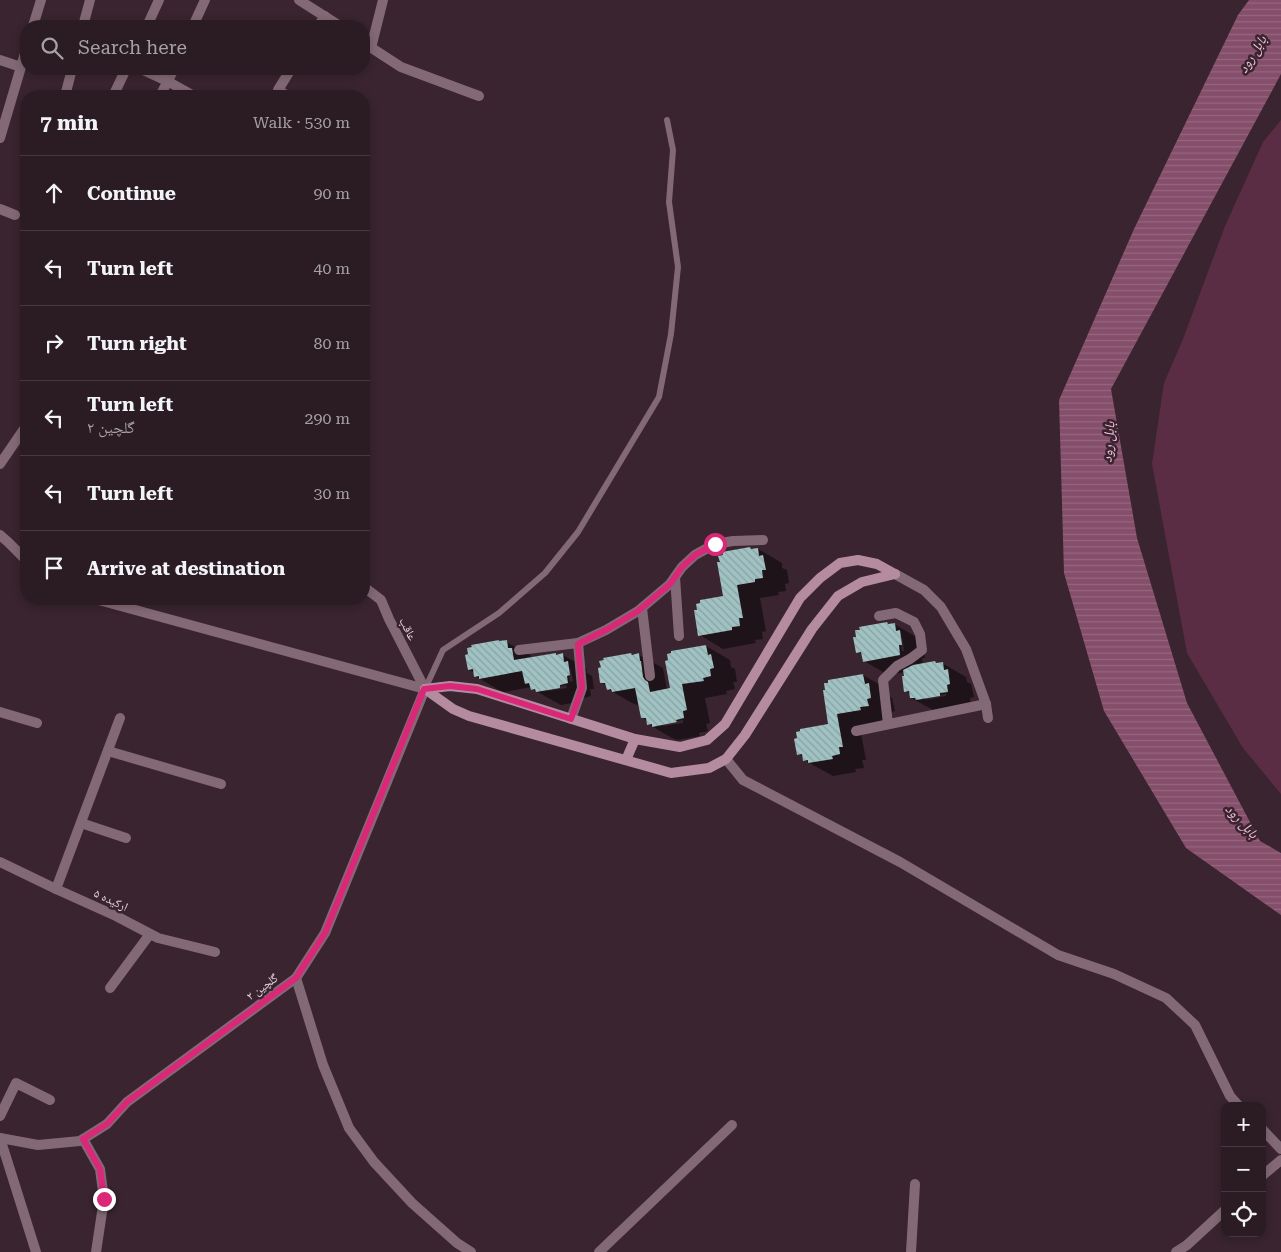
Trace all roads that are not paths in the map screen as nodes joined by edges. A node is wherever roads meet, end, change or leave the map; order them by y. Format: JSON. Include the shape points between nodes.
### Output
{"nodes":[{"id":1,"x":41,"y":0,"type":"edge"},
{"id":2,"x":90,"y":0,"type":"edge"},
{"id":3,"x":159,"y":0,"type":"edge"},
{"id":4,"x":205,"y":0,"type":"edge"},
{"id":5,"x":299,"y":0,"type":"edge"},
{"id":6,"x":383,"y":0,"type":"edge"},
{"id":7,"x":325,"y":16,"type":"junction"},
{"id":8,"x":35,"y":20,"type":"edge"},
{"id":9,"x":85,"y":20,"type":"edge"},
{"id":10,"x":150,"y":20,"type":"edge"},
{"id":11,"x":196,"y":20,"type":"edge"},
{"id":12,"x":322,"y":20,"type":"edge"},
{"id":13,"x":331,"y":20,"type":"edge"},
{"id":14,"x":370,"y":39,"type":"edge"},
{"id":15,"x":370,"y":46,"type":"edge"},
{"id":16,"x":0,"y":60,"type":"edge"},
{"id":17,"x":20,"y":67,"type":"edge"},
{"id":18,"x":20,"y":70,"type":"edge"},
{"id":19,"x":70,"y":75,"type":"edge"},
{"id":20,"x":123,"y":75,"type":"edge"},
{"id":21,"x":154,"y":75,"type":"edge"},
{"id":22,"x":172,"y":75,"type":"edge"},
{"id":23,"x":288,"y":75,"type":"edge"},
{"id":24,"x":169,"y":82,"type":"junction"},
{"id":25,"x":66,"y":90,"type":"edge"},
{"id":26,"x":116,"y":90,"type":"edge"},
{"id":27,"x":164,"y":90,"type":"edge"},
{"id":28,"x":183,"y":90,"type":"edge"},
{"id":29,"x":278,"y":90,"type":"edge"},
{"id":30,"x":479,"y":96,"type":"dead end"},
{"id":31,"x":667,"y":120,"type":"dead end"},
{"id":32,"x":0,"y":138,"type":"edge"},
{"id":33,"x":0,"y":209,"type":"edge"},
{"id":34,"x":15,"y":215,"type":"dead end"},
{"id":35,"x":20,"y":435,"type":"edge"},
{"id":36,"x":0,"y":464,"type":"edge"},
{"id":37,"x":0,"y":535,"type":"edge"},
{"id":38,"x":762,"y":540,"type":"dead end"},
{"id":39,"x":20,"y":554,"type":"edge"},
{"id":40,"x":896,"y":574,"type":"junction"},
{"id":41,"x":675,"y":577,"type":"junction"},
{"id":42,"x":370,"y":592,"type":"edge"},
{"id":43,"x":117,"y":605,"type":"edge"},
{"id":44,"x":642,"y":608,"type":"junction"},
{"id":45,"x":879,"y":616,"type":"dead end"},
{"id":46,"x":679,"y":636,"type":"dead end"},
{"id":47,"x":578,"y":644,"type":"junction"},
{"id":48,"x":519,"y":650,"type":"dead end"},
{"id":49,"x":650,"y":676,"type":"dead end"},
{"id":50,"x":424,"y":689,"type":"junction"},
{"id":51,"x":986,"y":704,"type":"junction"},
{"id":52,"x":0,"y":712,"type":"edge"},
{"id":53,"x":120,"y":718,"type":"dead end"},
{"id":54,"x":988,"y":718,"type":"dead end"},
{"id":55,"x":571,"y":719,"type":"junction"},
{"id":56,"x":37,"y":724,"type":"dead end"},
{"id":57,"x":888,"y":724,"type":"junction"},
{"id":58,"x":856,"y":731,"type":"dead end"},
{"id":59,"x":635,"y":739,"type":"junction"},
{"id":60,"x":108,"y":751,"type":"junction"},
{"id":61,"x":726,"y":758,"type":"junction"},
{"id":62,"x":626,"y":760,"type":"junction"},
{"id":63,"x":221,"y":784,"type":"dead end"},
{"id":64,"x":81,"y":823,"type":"junction"},
{"id":65,"x":126,"y":838,"type":"dead end"},
{"id":66,"x":0,"y":862,"type":"edge"},
{"id":67,"x":56,"y":889,"type":"junction"},
{"id":68,"x":150,"y":934,"type":"junction"},
{"id":69,"x":215,"y":952,"type":"dead end"},
{"id":70,"x":296,"y":978,"type":"junction"},
{"id":71,"x":110,"y":988,"type":"dead end"},
{"id":72,"x":50,"y":1100,"type":"dead end"},
{"id":73,"x":1235,"y":1102,"type":"edge"},
{"id":74,"x":0,"y":1116,"type":"edge"},
{"id":75,"x":732,"y":1125,"type":"dead end"},
{"id":76,"x":1266,"y":1133,"type":"edge"},
{"id":77,"x":0,"y":1138,"type":"edge"},
{"id":78,"x":83,"y":1139,"type":"junction"},
{"id":79,"x":1281,"y":1149,"type":"edge"},
{"id":80,"x":1281,"y":1160,"type":"edge"},
{"id":81,"x":1266,"y":1173,"type":"edge"},
{"id":82,"x":915,"y":1184,"type":"dead end"},
{"id":83,"x":1221,"y":1214,"type":"edge"},
{"id":84,"x":36,"y":1252,"type":"edge"},
{"id":85,"x":96,"y":1252,"type":"edge"},
{"id":86,"x":471,"y":1252,"type":"edge"},
{"id":87,"x":599,"y":1252,"type":"edge"},
{"id":88,"x":911,"y":1252,"type":"edge"},
{"id":89,"x":1176,"y":1252,"type":"edge"}],
"edges":[{"from":1,"to":8,"type":"street"},
{"from":2,"to":9,"type":"street"},
{"from":3,"to":10,"type":"street"},
{"from":4,"to":11,"type":"street"},
{"from":5,"to":7,"type":"street"},
{"from":6,"to":14,"type":"street"},
{"from":7,"to":12,"type":"street"},
{"from":7,"to":13,"type":"street"},
{"from":15,"to":30,"type":"street","via":[[401,66]]},
{"from":16,"to":17,"type":"street"},
{"from":18,"to":32,"type":"street"},
{"from":19,"to":25,"type":"street"},
{"from":20,"to":26,"type":"street"},
{"from":21,"to":24,"type":"street"},
{"from":22,"to":24,"type":"street"},
{"from":23,"to":29,"type":"street"},
{"from":24,"to":27,"type":"street"},
{"from":24,"to":28,"type":"street"},
{"from":31,"to":50,"type":"lane","via":[[673,150],[669,202],[678,267],[671,334],[659,397],[578,532],[544,573],[499,613],[443,650]]},
{"from":33,"to":34,"type":"street"},
{"from":35,"to":36,"type":"street"},
{"from":37,"to":39,"type":"street"},
{"from":38,"to":41,"type":"street","via":[[715,544],[695,555]]},
{"from":40,"to":51,"type":"street","via":[[924,590],[941,607],[966,649]]},
{"from":40,"to":59,"type":"street","via":[[877,564],[858,560],[840,563],[820,578],[800,598],[724,724],[707,740],[680,747]]},
{"from":40,"to":61,"type":"street","via":[[862,582],[838,596],[812,629]]},
{"from":41,"to":44,"type":"street"},
{"from":41,"to":46,"type":"street"},
{"from":42,"to":50,"type":"street","name":"عاقب","via":[[381,600]]},
{"from":43,"to":50,"type":"street"},
{"from":44,"to":47,"type":"street"},
{"from":44,"to":49,"type":"street"},
{"from":45,"to":57,"type":"street","via":[[896,613],[914,622],[922,650],[897,666],[883,680]]},
{"from":47,"to":48,"type":"street"},
{"from":47,"to":55,"type":"street","via":[[582,688]]},
{"from":50,"to":55,"type":"street","via":[[450,686],[477,689]]},
{"from":50,"to":62,"type":"street","via":[[469,716]]},
{"from":50,"to":70,"type":"street","name":"گلچین ۲","via":[[325,933]]},
{"from":51,"to":54,"type":"street"},
{"from":51,"to":57,"type":"street"},
{"from":52,"to":56,"type":"street"},
{"from":53,"to":60,"type":"street"},
{"from":55,"to":59,"type":"street"},
{"from":57,"to":58,"type":"street"},
{"from":59,"to":62,"type":"street"},
{"from":60,"to":63,"type":"street"},
{"from":60,"to":64,"type":"street"},
{"from":61,"to":62,"type":"street","via":[[709,768],[672,773]]},
{"from":61,"to":73,"type":"street","via":[[743,780],[900,862],[1058,955],[1114,974],[1166,998],[1195,1025]]},
{"from":64,"to":65,"type":"street"},
{"from":64,"to":67,"type":"street"},
{"from":66,"to":67,"type":"street","name":"ارکیده ۵"},
{"from":67,"to":68,"type":"street","name":"ارکیده ۵"},
{"from":68,"to":69,"type":"street","name":"ارکیده ۵"},
{"from":68,"to":71,"type":"street"},
{"from":70,"to":78,"type":"street","name":"گلچین ۲","via":[[127,1102],[107,1124]]},
{"from":70,"to":86,"type":"street","via":[[323,1065],[349,1128],[374,1162],[412,1203]]},
{"from":72,"to":74,"type":"street","via":[[16,1083]]},
{"from":75,"to":87,"type":"street"},
{"from":76,"to":79,"type":"street"},
{"from":77,"to":78,"type":"street","name":"گلچین ۲","via":[[38,1144]]},
{"from":77,"to":84,"type":"street"},
{"from":78,"to":85,"type":"street","via":[[100,1169],[104,1199]]},
{"from":80,"to":81,"type":"street"},
{"from":82,"to":88,"type":"street"},
{"from":83,"to":89,"type":"street"}]}
